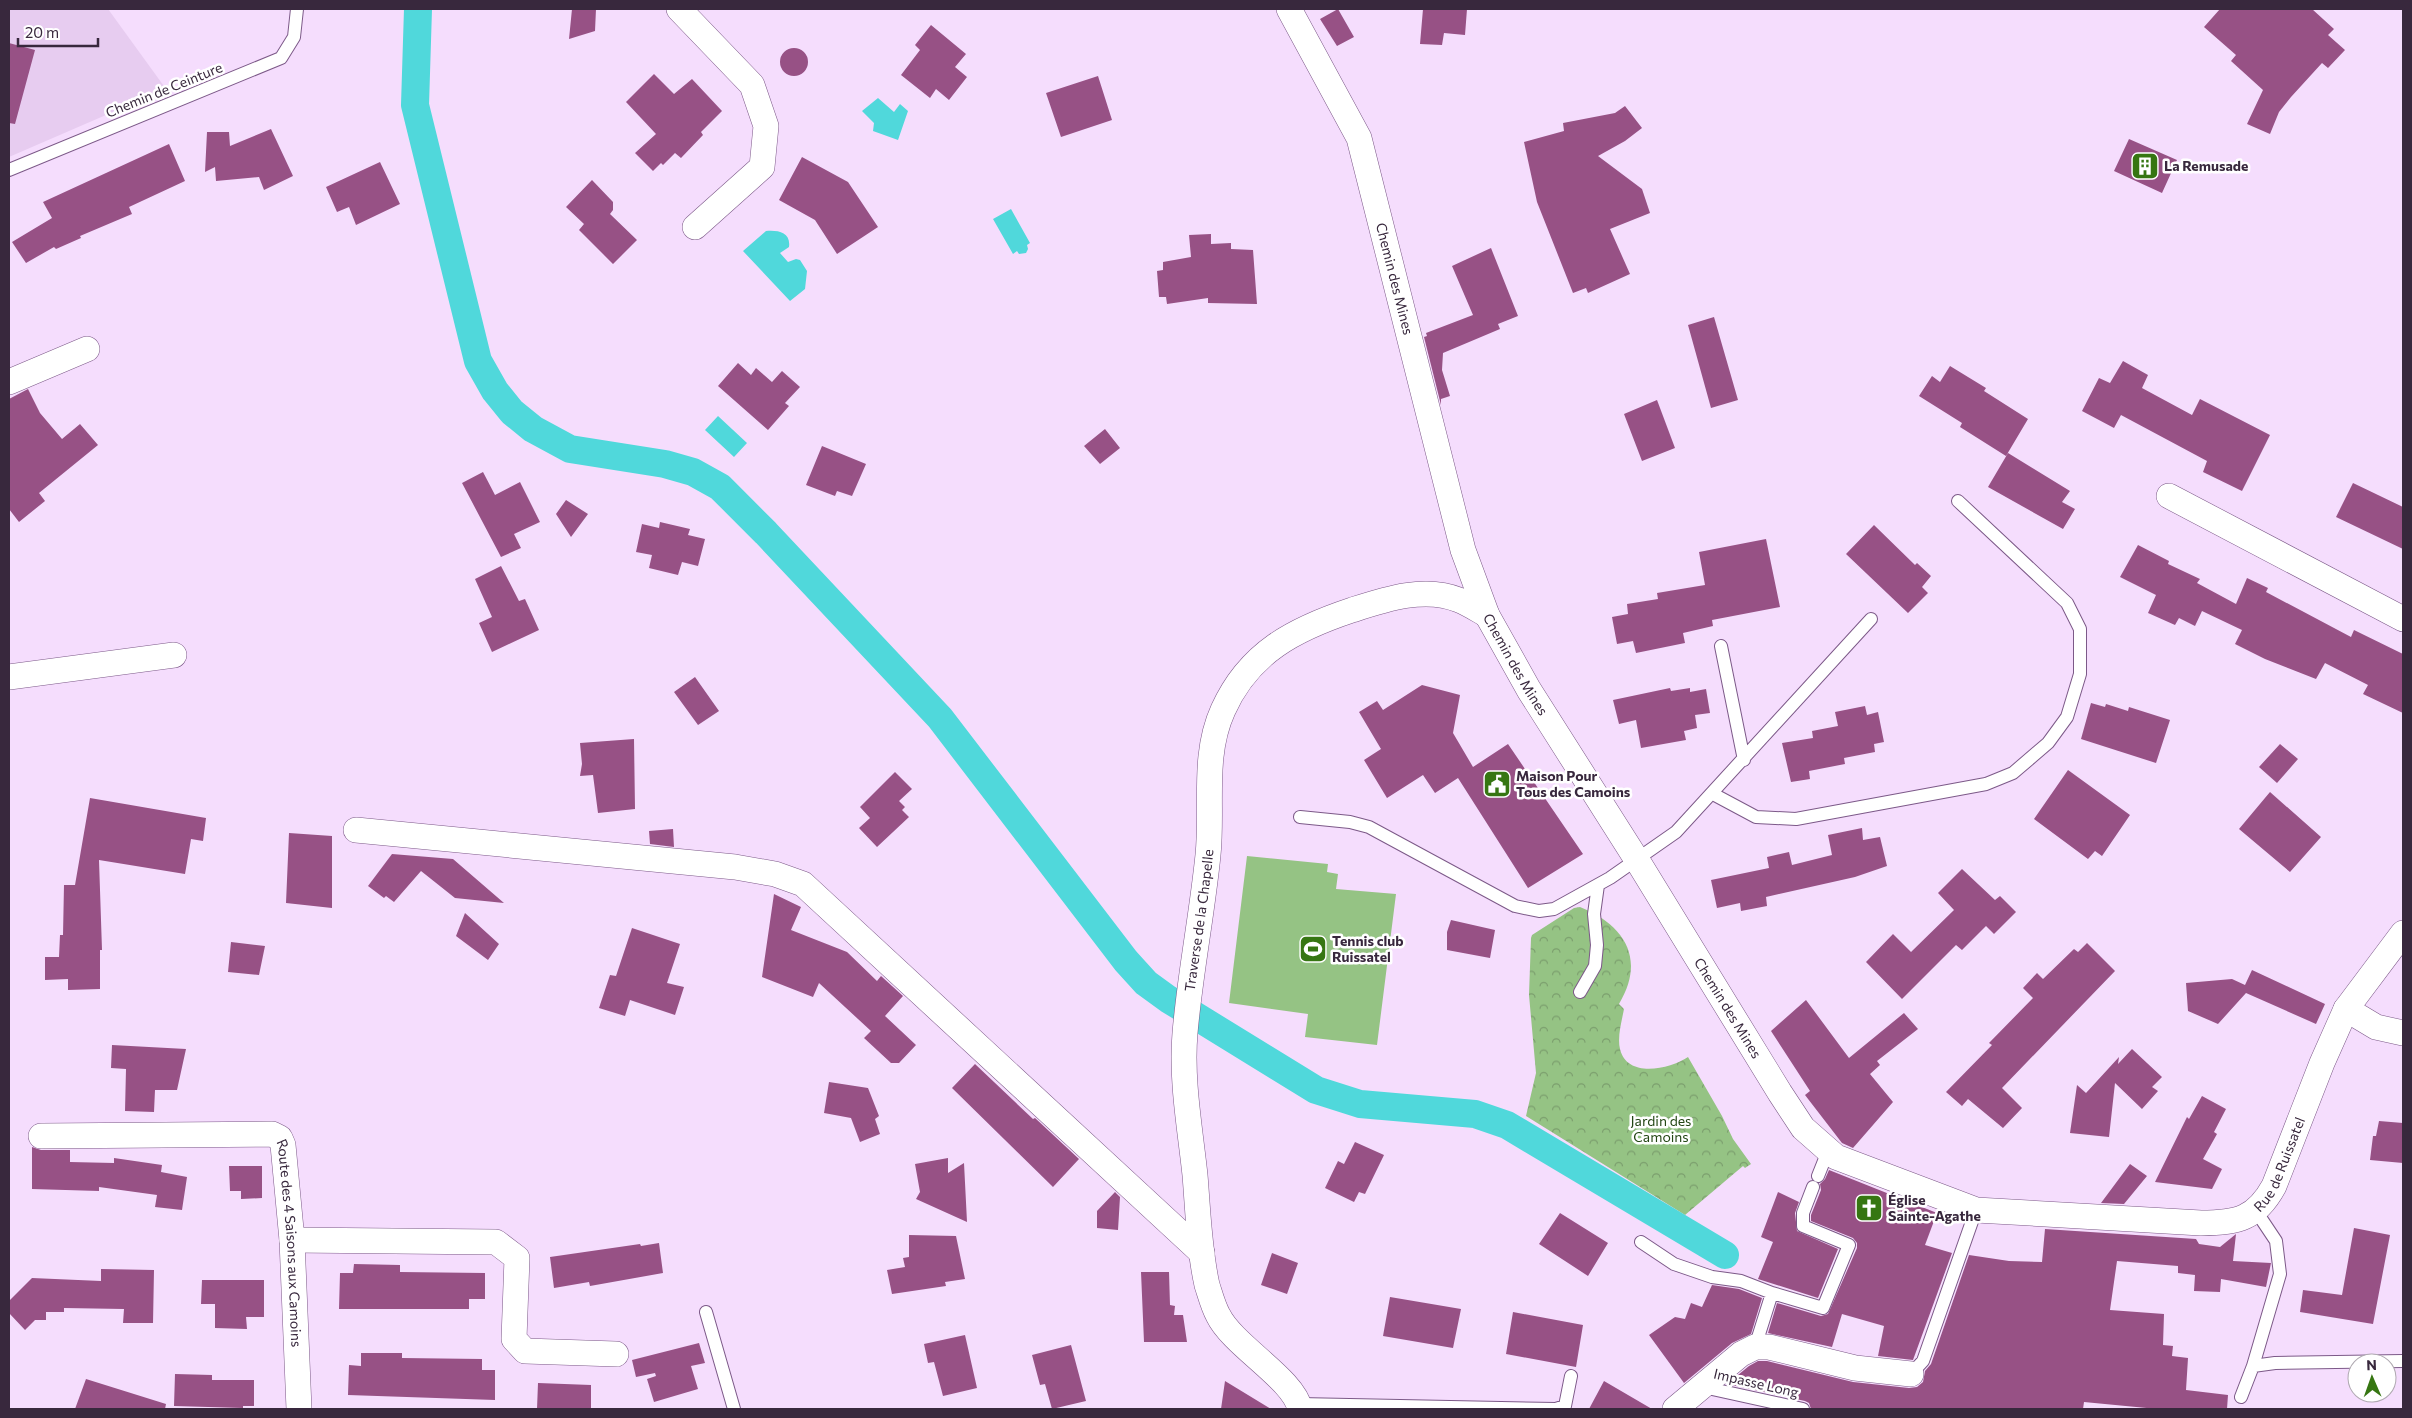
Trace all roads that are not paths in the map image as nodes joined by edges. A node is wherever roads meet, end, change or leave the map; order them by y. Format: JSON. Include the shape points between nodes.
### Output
{"nodes":[{"id":1,"x":296,"y":9,"type":"edge"},
{"id":2,"x":679,"y":9,"type":"edge"},
{"id":3,"x":1289,"y":9,"type":"edge"},
{"id":4,"x":9,"y":170,"type":"edge"},
{"id":5,"x":695,"y":227,"type":"dead end"},
{"id":6,"x":87,"y":350,"type":"dead end"},
{"id":7,"x":9,"y":382,"type":"edge"},
{"id":8,"x":2169,"y":496,"type":"dead end"},
{"id":9,"x":1958,"y":501,"type":"dead end"},
{"id":10,"x":1487,"y":615,"type":"junction"},
{"id":11,"x":1872,"y":619,"type":"dead end"},
{"id":12,"x":2403,"y":619,"type":"edge"},
{"id":13,"x":1721,"y":646,"type":"dead end"},
{"id":14,"x":174,"y":655,"type":"dead end"},
{"id":15,"x":9,"y":677,"type":"edge"},
{"id":16,"x":1744,"y":760,"type":"junction"},
{"id":17,"x":1713,"y":794,"type":"junction"},
{"id":18,"x":1300,"y":817,"type":"dead end"},
{"id":19,"x":356,"y":830,"type":"dead end"},
{"id":20,"x":1637,"y":860,"type":"junction"},
{"id":21,"x":1598,"y":885,"type":"junction"},
{"id":22,"x":2403,"y":933,"type":"edge"},
{"id":23,"x":1580,"y":992,"type":"dead end"},
{"id":24,"x":2346,"y":1009,"type":"junction"},
{"id":25,"x":2403,"y":1033,"type":"edge"},
{"id":26,"x":41,"y":1136,"type":"dead end"},
{"id":27,"x":1828,"y":1151,"type":"junction"},
{"id":28,"x":1976,"y":1210,"type":"junction"},
{"id":29,"x":2256,"y":1211,"type":"junction"},
{"id":30,"x":292,"y":1240,"type":"junction"},
{"id":31,"x":1641,"y":1242,"type":"dead end"},
{"id":32,"x":1202,"y":1254,"type":"junction"},
{"id":33,"x":1772,"y":1293,"type":"junction"},
{"id":34,"x":706,"y":1312,"type":"dead end"},
{"id":35,"x":1755,"y":1347,"type":"junction"},
{"id":36,"x":616,"y":1354,"type":"dead end"},
{"id":37,"x":2403,"y":1361,"type":"edge"},
{"id":38,"x":2253,"y":1366,"type":"junction"},
{"id":39,"x":1911,"y":1374,"type":"joint"},
{"id":40,"x":1571,"y":1376,"type":"dead end"},
{"id":41,"x":1703,"y":1387,"type":"junction"},
{"id":42,"x":2241,"y":1397,"type":"dead end"},
{"id":43,"x":1299,"y":1406,"type":"edge"},
{"id":44,"x":299,"y":1409,"type":"edge"},
{"id":45,"x":734,"y":1409,"type":"edge"},
{"id":46,"x":1675,"y":1409,"type":"edge"},
{"id":47,"x":1803,"y":1409,"type":"edge"}],
"edges":[{"from":1,"to":4,"type":"lane","name":"Chemin de Ceinture","via":[[294,37],[281,58]]},
{"from":2,"to":5,"type":"street","via":[[752,85],[766,126],[762,167]]},
{"from":3,"to":10,"type":"street","name":"Chemin des Mines","via":[[1359,138],[1463,550]]},
{"from":6,"to":7,"type":"street"},
{"from":8,"to":12,"type":"street"},
{"from":9,"to":17,"type":"lane","via":[[2067,603],[2080,629],[2080,674],[2067,716],[2048,743],[2013,773],[1986,784],[1796,819],[1756,817]]},
{"from":10,"to":20,"type":"street","name":"Chemin des Mines","via":[[1529,690]]},
{"from":10,"to":32,"type":"street","name":"Traverse de la Chapelle","via":[[1458,600],[1431,593],[1387,599],[1327,618],[1292,633],[1259,658],[1240,680],[1223,710],[1214,740],[1208,783],[1208,852],[1185,1036],[1185,1073]]},
{"from":11,"to":16,"type":"lane"},
{"from":13,"to":16,"type":"lane"},
{"from":14,"to":15,"type":"street"},
{"from":16,"to":17,"type":"lane"},
{"from":17,"to":20,"type":"lane","via":[[1676,832]]},
{"from":18,"to":21,"type":"lane","via":[[1369,827],[1515,906],[1539,911],[1554,908]]},
{"from":19,"to":32,"type":"street","via":[[735,867],[775,874],[804,884]]},
{"from":20,"to":21,"type":"lane"},
{"from":20,"to":27,"type":"street","name":"Chemin des Mines","via":[[1803,1128]]},
{"from":21,"to":23,"type":"lane","via":[[1594,914],[1597,945],[1594,966]]},
{"from":22,"to":24,"type":"street","name":"Rue de Ruissatel"},
{"from":24,"to":25,"type":"street","via":[[2376,1027]]},
{"from":24,"to":29,"type":"street","name":"Rue de Ruissatel","via":[[2274,1186]]},
{"from":26,"to":30,"type":"street","name":"Route des 4 Saisons aux Camoins","via":[[272,1134],[280,1138],[283,1145]]},
{"from":27,"to":28,"type":"street","name":"Chemin des Mines","via":[[1836,1157]]},
{"from":27,"to":33,"type":"lane","via":[[1803,1213],[1803,1226],[1850,1245],[1822,1308]]},
{"from":28,"to":29,"type":"street","name":"Rue de Ruissatel","via":[[2223,1223]]},
{"from":28,"to":39,"type":"lane","via":[[1923,1361]]},
{"from":29,"to":38,"type":"lane","via":[[2276,1241],[2280,1274]]},
{"from":30,"to":36,"type":"street","via":[[496,1242],[517,1258],[514,1339],[525,1351]]},
{"from":30,"to":44,"type":"street","name":"Route des 4 Saisons aux Camoins"},
{"from":31,"to":33,"type":"lane","via":[[1674,1264],[1741,1281]]},
{"from":32,"to":43,"type":"street","name":"Traverse de la Chapelle","via":[[1207,1285],[1218,1316],[1285,1386]]},
{"from":33,"to":35,"type":"lane"},
{"from":34,"to":45,"type":"lane"},
{"from":35,"to":39,"type":"street","via":[[1769,1347],[1856,1368]]},
{"from":35,"to":41,"type":"street","via":[[1741,1354]]},
{"from":37,"to":38,"type":"lane"},
{"from":38,"to":42,"type":"lane"},
{"from":40,"to":43,"type":"lane","via":[[1566,1406],[1556,1408]]},
{"from":41,"to":46,"type":"street"},
{"from":41,"to":47,"type":"lane","name":"Impasse Long"}]}
